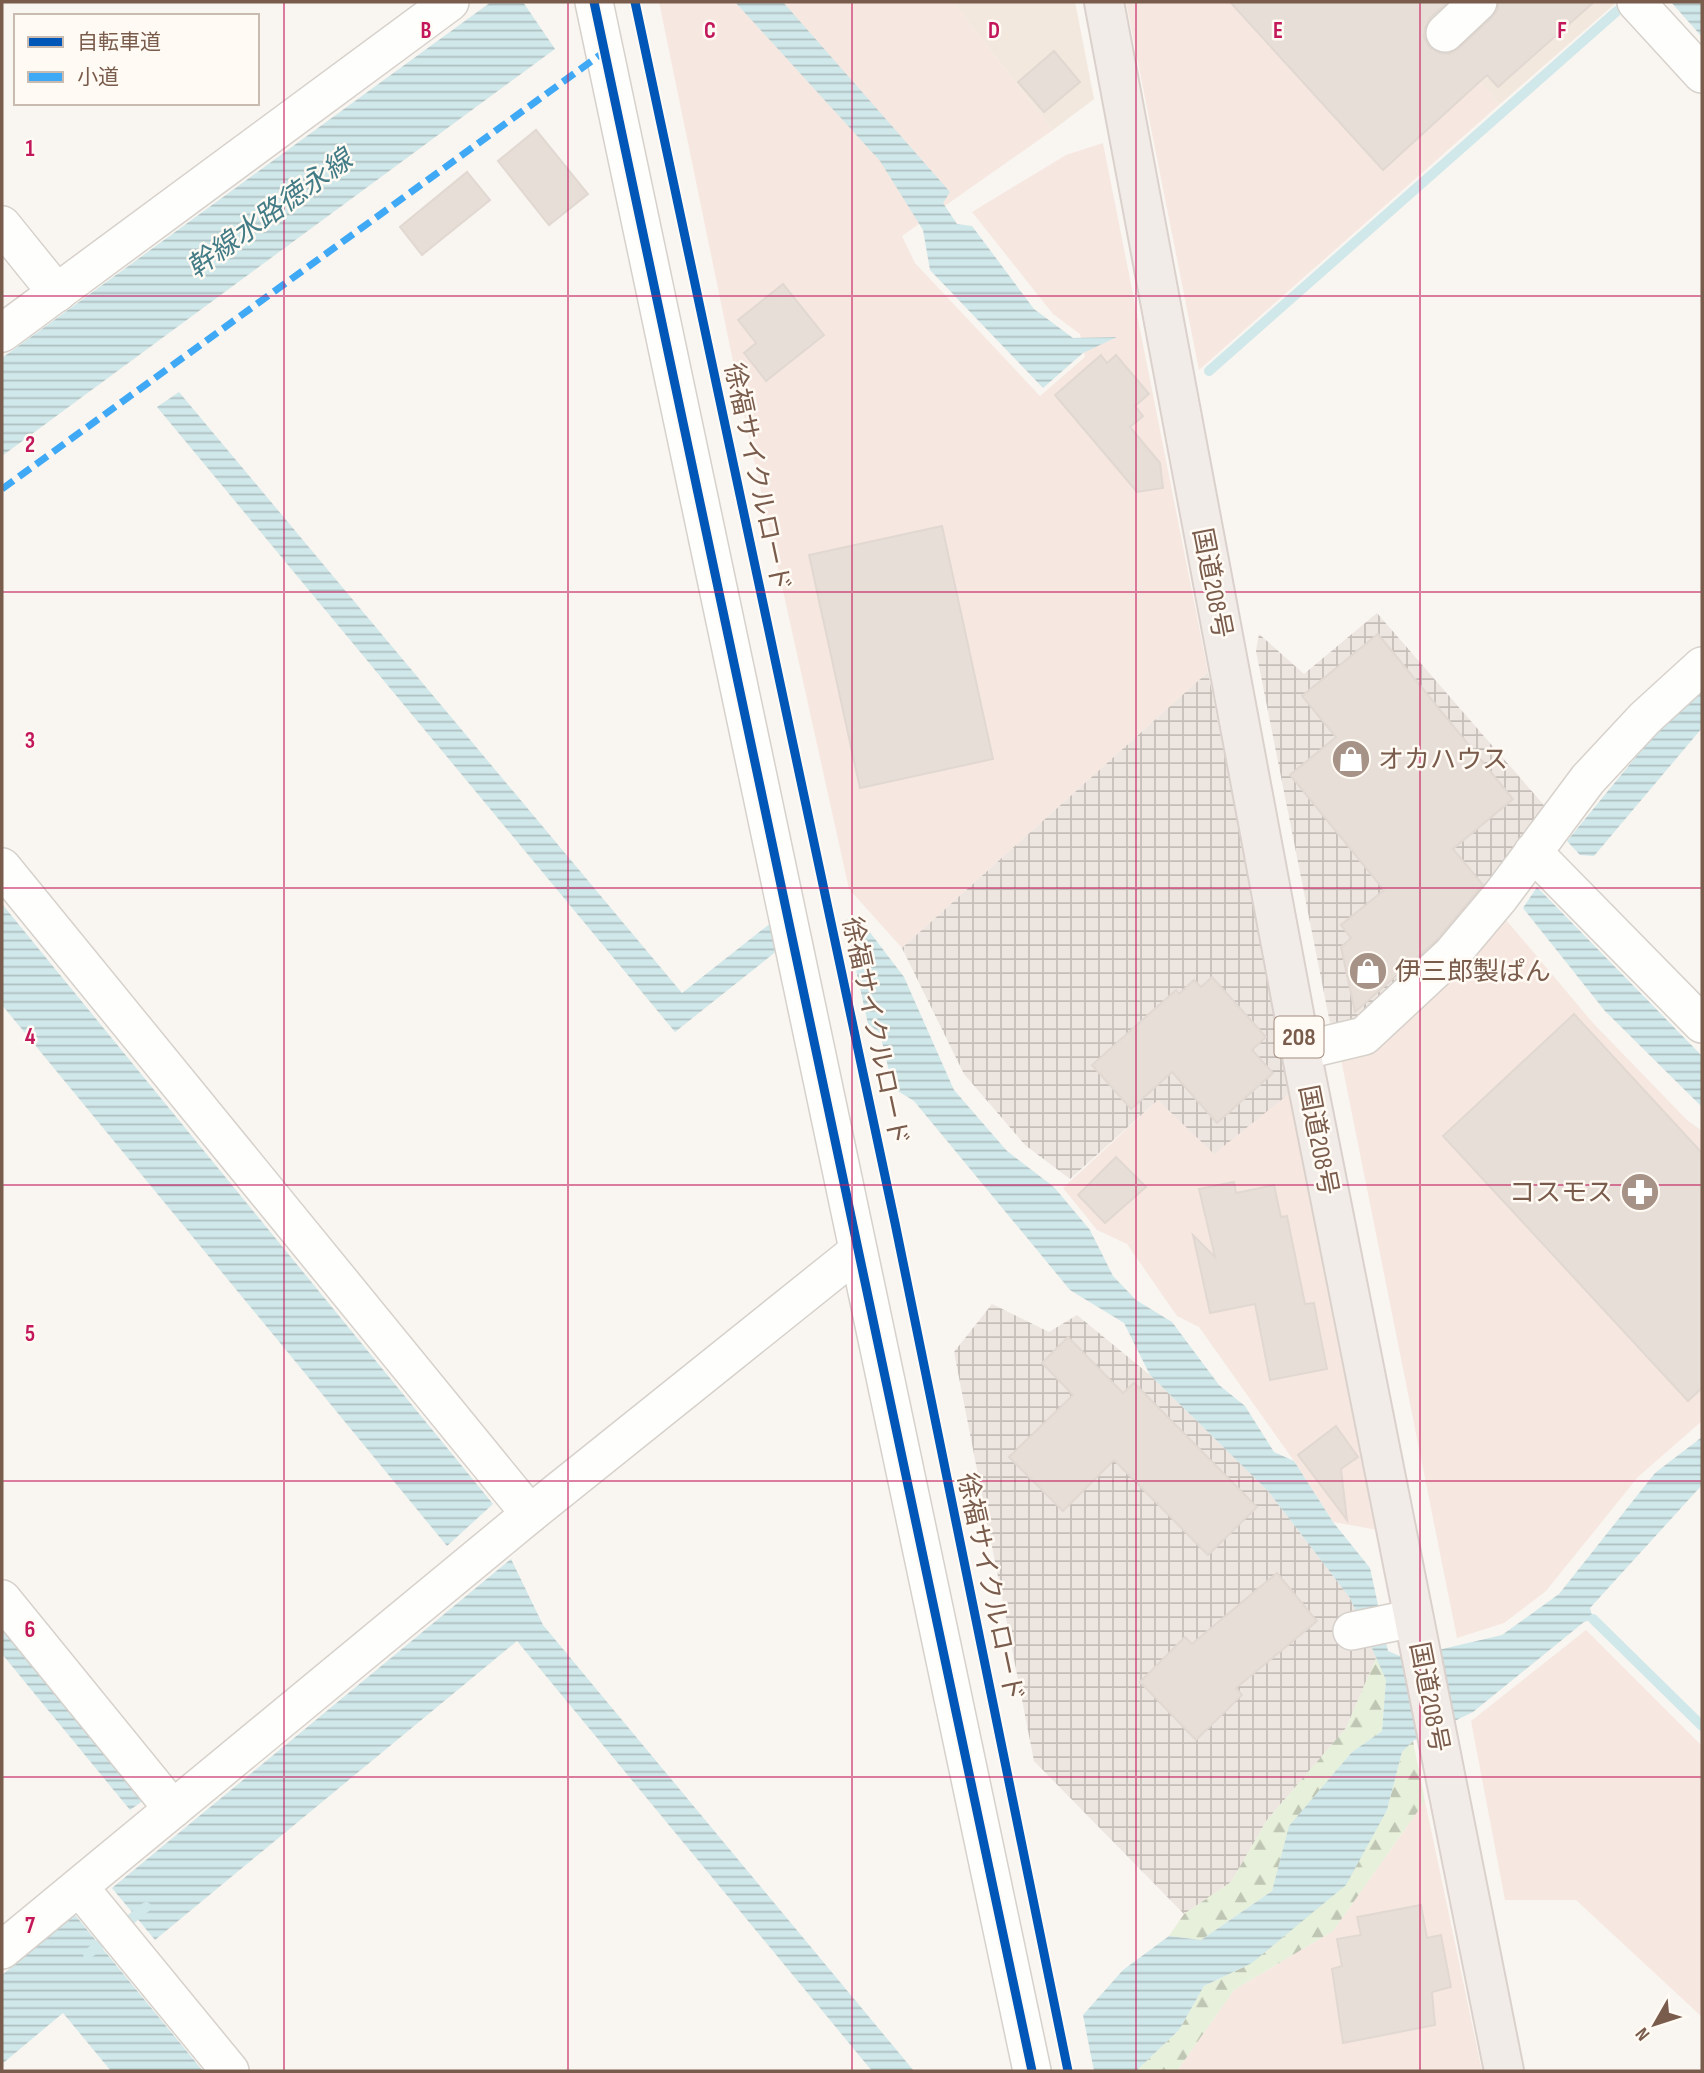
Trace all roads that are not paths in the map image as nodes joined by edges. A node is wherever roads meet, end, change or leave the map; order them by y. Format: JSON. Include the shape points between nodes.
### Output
{"nodes":[{"id":1,"x":450,"y":2,"type":"edge"},
{"id":2,"x":594,"y":2,"type":"edge"},
{"id":3,"x":1104,"y":2,"type":"edge"},
{"id":4,"x":1478,"y":2,"type":"edge"},
{"id":5,"x":1636,"y":2,"type":"edge"},
{"id":6,"x":1445,"y":33,"type":"dead end"},
{"id":7,"x":1702,"y":74,"type":"edge"},
{"id":8,"x":2,"y":225,"type":"edge"},
{"id":9,"x":57,"y":293,"type":"junction"},
{"id":10,"x":2,"y":333,"type":"edge"},
{"id":11,"x":1702,"y":666,"type":"edge"},
{"id":12,"x":1533,"y":852,"type":"junction"},
{"id":13,"x":2,"y":867,"type":"edge"},
{"id":14,"x":1702,"y":1024,"type":"edge"},
{"id":15,"x":1301,"y":1051,"type":"junction"},
{"id":16,"x":858,"y":1251,"type":"junction"},
{"id":17,"x":530,"y":1514,"type":"junction"},
{"id":18,"x":2,"y":1599,"type":"edge"},
{"id":19,"x":1403,"y":1621,"type":"junction"},
{"id":20,"x":1352,"y":1631,"type":"dead end"},
{"id":21,"x":173,"y":1809,"type":"junction"},
{"id":22,"x":79,"y":1887,"type":"junction"},
{"id":23,"x":2,"y":1950,"type":"edge"},
{"id":24,"x":230,"y":2071,"type":"edge"},
{"id":25,"x":1032,"y":2071,"type":"edge"},
{"id":26,"x":1504,"y":2071,"type":"edge"}],
"edges":[{"from":1,"to":9,"type":"street"},
{"from":2,"to":16,"type":"street"},
{"from":3,"to":15,"type":"highway","name":"国道208号","number":"208"},
{"from":4,"to":6,"type":"street"},
{"from":5,"to":7,"type":"street"},
{"from":8,"to":9,"type":"street"},
{"from":9,"to":10,"type":"street"},
{"from":11,"to":12,"type":"street","via":[[1588,779]]},
{"from":12,"to":14,"type":"street"},
{"from":12,"to":15,"type":"street","via":[[1452,954],[1364,1036]]},
{"from":13,"to":17,"type":"street"},
{"from":15,"to":19,"type":"highway","name":"国道208号","number":"208"},
{"from":16,"to":17,"type":"street"},
{"from":16,"to":25,"type":"street"},
{"from":17,"to":21,"type":"street"},
{"from":18,"to":21,"type":"street"},
{"from":19,"to":20,"type":"street"},
{"from":19,"to":26,"type":"highway","name":"国道208号","number":"208"},
{"from":21,"to":22,"type":"street"},
{"from":22,"to":23,"type":"street"},
{"from":22,"to":24,"type":"street"}]}
